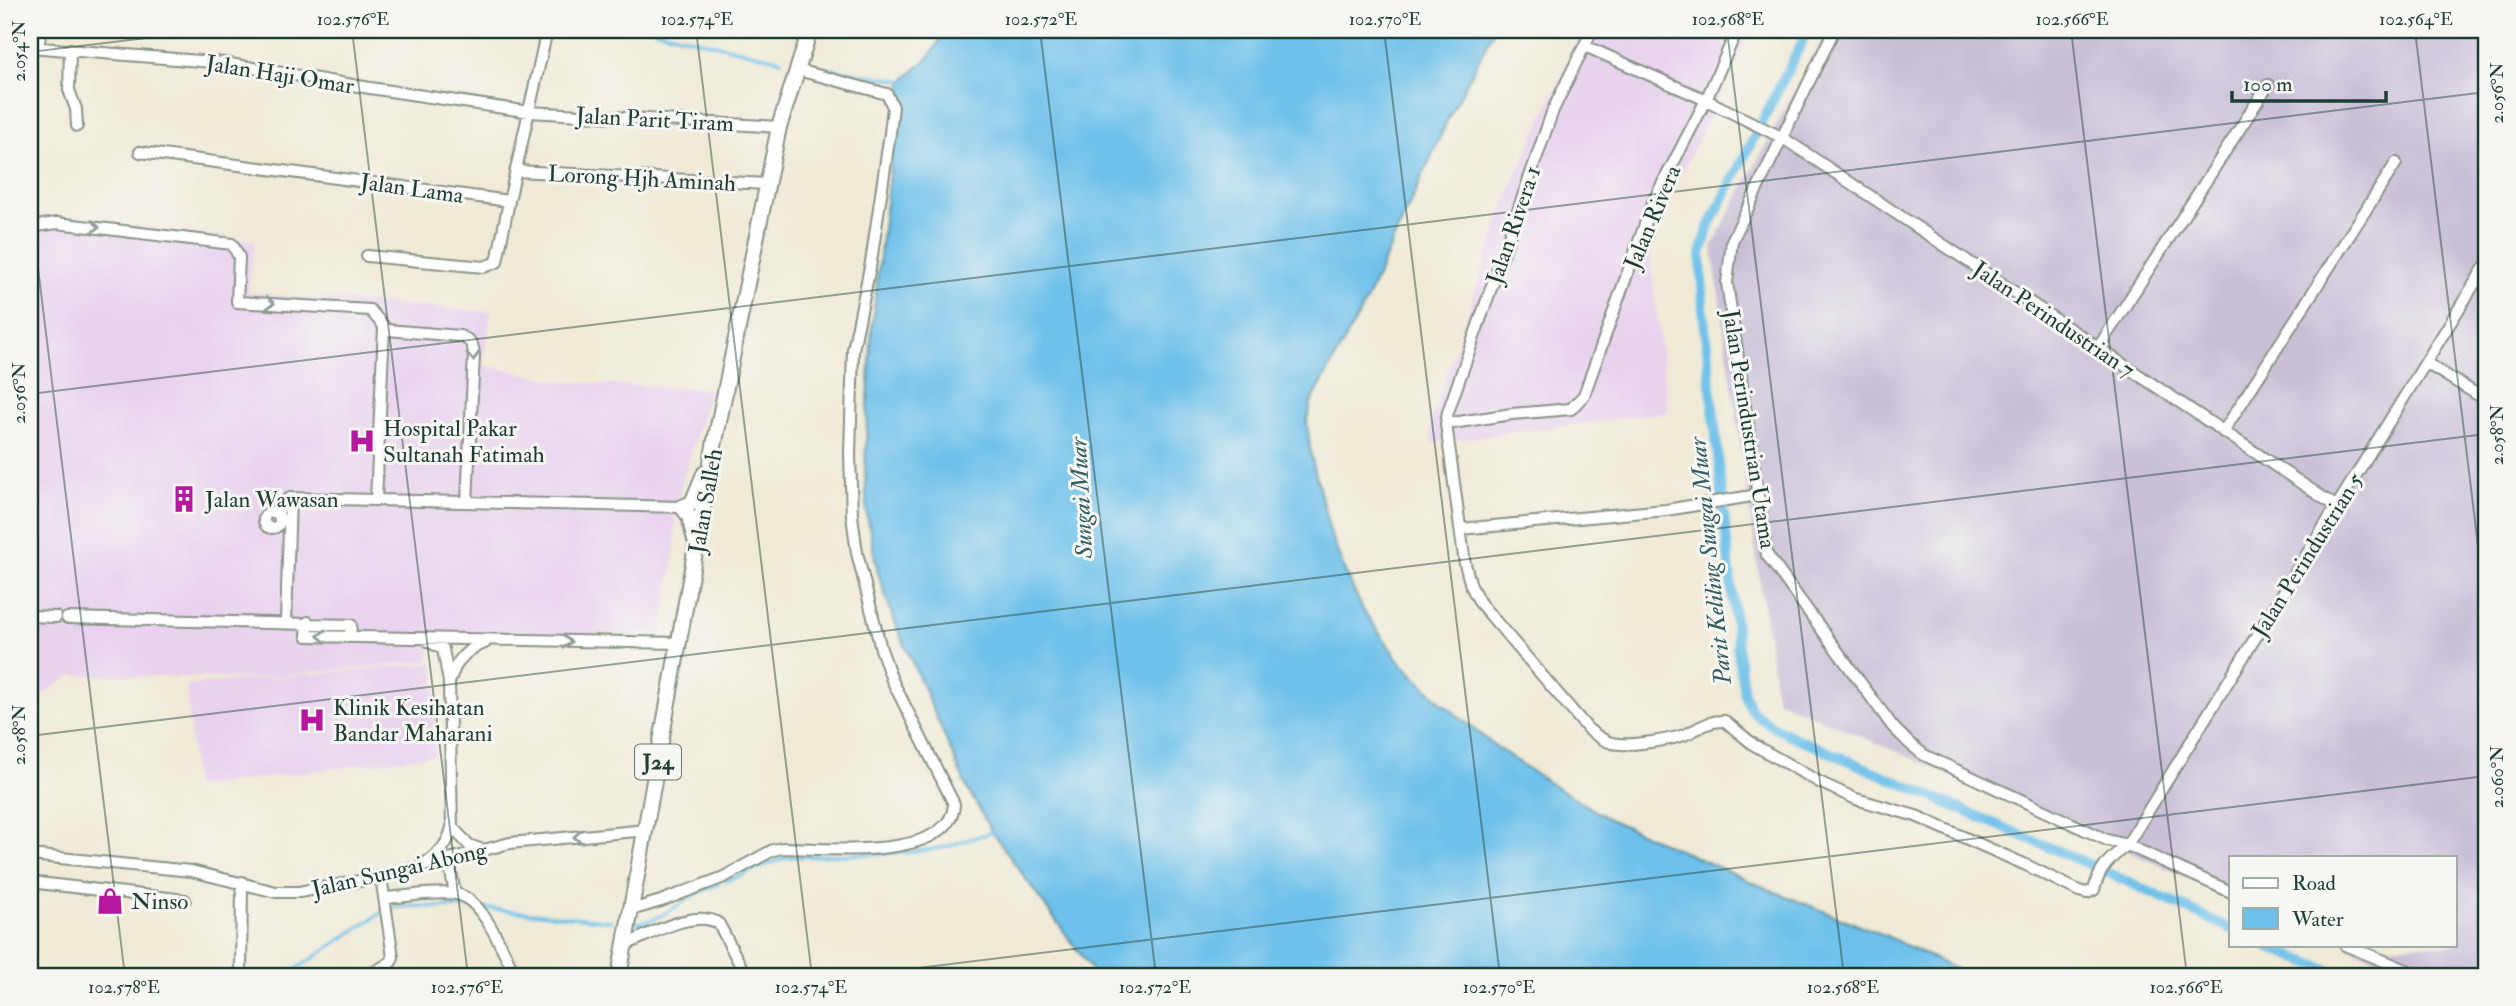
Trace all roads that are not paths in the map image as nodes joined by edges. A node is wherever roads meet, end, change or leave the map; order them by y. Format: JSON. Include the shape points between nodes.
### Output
{"nodes":[{"id":1,"x":41,"y":30,"type":"edge"},
{"id":2,"x":547,"y":30,"type":"edge"},
{"id":3,"x":810,"y":30,"type":"edge"},
{"id":4,"x":1592,"y":30,"type":"edge"},
{"id":5,"x":1737,"y":30,"type":"edge"},
{"id":6,"x":1834,"y":30,"type":"edge"},
{"id":7,"x":1585,"y":46,"type":"junction"},
{"id":8,"x":34,"y":47,"type":"edge"},
{"id":9,"x":71,"y":49,"type":"junction"},
{"id":10,"x":798,"y":70,"type":"junction"},
{"id":11,"x":2268,"y":85,"type":"dead end"},
{"id":12,"x":1706,"y":100,"type":"junction"},
{"id":13,"x":530,"y":112,"type":"junction"},
{"id":14,"x":76,"y":126,"type":"dead end"},
{"id":15,"x":779,"y":127,"type":"junction"},
{"id":16,"x":1783,"y":138,"type":"junction"},
{"id":17,"x":140,"y":152,"type":"dead end"},
{"id":18,"x":2396,"y":163,"type":"dead end"},
{"id":19,"x":516,"y":171,"type":"junction"},
{"id":20,"x":768,"y":184,"type":"junction"},
{"id":21,"x":509,"y":201,"type":"junction"},
{"id":22,"x":30,"y":232,"type":"edge"},
{"id":23,"x":367,"y":256,"type":"dead end"},
{"id":24,"x":2486,"y":265,"type":"edge"},
{"id":25,"x":384,"y":327,"type":"junction"},
{"id":26,"x":2098,"y":348,"type":"junction"},
{"id":27,"x":2426,"y":362,"type":"junction"},
{"id":28,"x":2486,"y":400,"type":"edge"},
{"id":29,"x":1446,"y":424,"type":"junction"},
{"id":30,"x":2224,"y":432,"type":"junction"},
{"id":31,"x":713,"y":456,"type":"junction"},
{"id":32,"x":1758,"y":495,"type":"junction"},
{"id":33,"x":290,"y":498,"type":"junction"},
{"id":34,"x":376,"y":500,"type":"junction"},
{"id":35,"x":467,"y":502,"type":"junction"},
{"id":36,"x":682,"y":507,"type":"junction"},
{"id":37,"x":2337,"y":507,"type":"junction"},
{"id":38,"x":282,"y":520,"type":"junction"},
{"id":39,"x":1460,"y":529,"type":"junction"},
{"id":40,"x":697,"y":548,"type":"junction"},
{"id":41,"x":32,"y":617,"type":"edge"},
{"id":42,"x":286,"y":622,"type":"junction"},
{"id":43,"x":308,"y":622,"type":"junction"},
{"id":44,"x":350,"y":637,"type":"junction"},
{"id":45,"x":422,"y":638,"type":"junction"},
{"id":46,"x":498,"y":641,"type":"junction"},
{"id":47,"x":680,"y":643,"type":"junction"},
{"id":48,"x":449,"y":682,"type":"junction"},
{"id":49,"x":452,"y":827,"type":"junction"},
{"id":50,"x":646,"y":830,"type":"junction"},
{"id":51,"x":2127,"y":845,"type":"junction"},
{"id":52,"x":485,"y":851,"type":"junction"},
{"id":53,"x":30,"y":855,"type":"edge"},
{"id":54,"x":449,"y":861,"type":"junction"},
{"id":55,"x":418,"y":869,"type":"junction"},
{"id":56,"x":381,"y":877,"type":"junction"},
{"id":57,"x":30,"y":882,"type":"edge"},
{"id":58,"x":242,"y":882,"type":"junction"},
{"id":59,"x":2229,"y":891,"type":"edge"},
{"id":60,"x":455,"y":894,"type":"junction"},
{"id":61,"x":384,"y":898,"type":"junction"},
{"id":62,"x":185,"y":900,"type":"dead end"},
{"id":63,"x":631,"y":909,"type":"junction"},
{"id":64,"x":625,"y":944,"type":"junction"},
{"id":65,"x":2347,"y":946,"type":"edge"},
{"id":66,"x":2416,"y":975,"type":"edge"},
{"id":67,"x":241,"y":976,"type":"edge"},
{"id":68,"x":368,"y":976,"type":"edge"},
{"id":69,"x":516,"y":976,"type":"edge"},
{"id":70,"x":619,"y":976,"type":"edge"},
{"id":71,"x":746,"y":976,"type":"edge"}],
"edges":[{"from":1,"to":8,"type":"street"},
{"from":2,"to":13,"type":"street"},
{"from":3,"to":10,"type":"main road","name":"Jalan Salleh","number":"J24"},
{"from":4,"to":7,"type":"street","name":"Jalan Rivera 1"},
{"from":5,"to":12,"type":"street","name":"Jalan Rivera"},
{"from":6,"to":16,"type":"street","name":"Jalan Perindustrian Utama"},
{"from":7,"to":12,"type":"street","name":"Jalan Perindustrian 7"},
{"from":7,"to":29,"type":"street","name":"Jalan Rivera 1","via":[[1553,110]]},
{"from":8,"to":9,"type":"street","name":"Jalan Haji Omar"},
{"from":9,"to":13,"type":"street","name":"Jalan Haji Omar","via":[[224,63]]},
{"from":9,"to":14,"type":"street","via":[[69,90]]},
{"from":10,"to":15,"type":"main road","name":"Jalan Salleh","number":"J24"},
{"from":10,"to":63,"type":"street","via":[[887,94],[892,102],[871,261],[853,350],[852,516],[881,649],[954,804],[953,816],[940,832],[925,840],[888,848],[773,850],[724,877]]},
{"from":11,"to":26,"type":"street"},
{"from":12,"to":16,"type":"street","name":"Jalan Perindustrian 7"},
{"from":12,"to":29,"type":"street","name":"Jalan Rivera","via":[[1653,202],[1584,395],[1575,407]]},
{"from":13,"to":15,"type":"street","name":"Jalan Parit Tiram"},
{"from":13,"to":19,"type":"street"},
{"from":15,"to":20,"type":"main road","name":"Jalan Salleh","number":"J24"},
{"from":16,"to":26,"type":"street","name":"Jalan Perindustrian 7"},
{"from":16,"to":32,"type":"street","name":"Jalan Perindustrian Utama","via":[[1732,241],[1727,283]]},
{"from":17,"to":21,"type":"street","name":"Jalan Lama"},
{"from":18,"to":30,"type":"street"},
{"from":19,"to":20,"type":"street","name":"Lorong Hjh Aminah"},
{"from":19,"to":21,"type":"street"},
{"from":20,"to":31,"type":"main road","name":"Jalan Salleh","number":"J24"},
{"from":21,"to":23,"type":"street","via":[[493,265]]},
{"from":22,"to":25,"type":"street","one_way":true,"via":[[57,223],[232,244],[239,257],[237,302],[370,310]]},
{"from":24,"to":27,"type":"street","name":"Jalan Perindustrian 5"},
{"from":25,"to":34,"type":"street"},
{"from":25,"to":35,"type":"street","one_way":true,"via":[[460,336],[473,344]]},
{"from":26,"to":30,"type":"street","name":"Jalan Perindustrian 7"},
{"from":27,"to":28,"type":"street"},
{"from":27,"to":37,"type":"street","name":"Jalan Perindustrian 5"},
{"from":29,"to":39,"type":"street"},
{"from":30,"to":37,"type":"street","name":"Jalan Perindustrian 7"},
{"from":31,"to":36,"type":"main road","via":[[692,503]]},
{"from":31,"to":40,"type":"main road","name":"Jalan Salleh","number":"J24"},
{"from":32,"to":39,"type":"street"},
{"from":32,"to":51,"type":"street","name":"Jalan Perindustrian Utama","via":[[1768,555],[1909,744],[2107,841]]},
{"from":33,"to":34,"type":"street"},
{"from":33,"to":38,"type":"street"},
{"from":33,"to":38,"type":"street","via":[[284,502]]},
{"from":34,"to":35,"type":"street"},
{"from":35,"to":36,"type":"street"},
{"from":36,"to":40,"type":"main road","via":[[690,517]]},
{"from":37,"to":51,"type":"street","name":"Jalan Perindustrian 5"},
{"from":38,"to":42,"type":"street"},
{"from":39,"to":51,"type":"street","name":"Jalan Perindustrian 5","via":[[1468,575],[1480,603],[1588,729],[1602,739],[1628,744],[1681,736],[1707,723],[1725,721],[1754,746],[1819,782],[1856,799],[1916,816],[2087,893],[2094,890],[2105,864]]},
{"from":40,"to":47,"type":"main road","name":"Jalan Salleh","number":"J24"},
{"from":41,"to":42,"type":"street"},
{"from":42,"to":43,"type":"street"},
{"from":43,"to":44,"type":"street","via":[[351,625]]},
{"from":44,"to":43,"type":"street","one_way":true,"via":[[307,636]]},
{"from":44,"to":45,"type":"street"},
{"from":45,"to":46,"type":"street"},
{"from":45,"to":48,"type":"street","name":"Jalan Sungai Abong","via":[[443,649]]},
{"from":46,"to":47,"type":"street","one_way":true},
{"from":46,"to":48,"type":"street","via":[[462,656]]},
{"from":47,"to":50,"type":"main road","name":"Jalan Salleh","number":"J24"},
{"from":48,"to":49,"type":"street","name":"Jalan Sungai Abong"},
{"from":49,"to":52,"type":"street","via":[[463,841]]},
{"from":49,"to":55,"type":"street","via":[[439,854]]},
{"from":50,"to":52,"type":"street","name":"Jalan Sungai Abong","one_way":true,"via":[[525,841]]},
{"from":50,"to":63,"type":"main road","name":"Jalan Salleh","number":"J24"},
{"from":51,"to":59,"type":"street","name":"Jalan Perindustrian Utama"},
{"from":52,"to":54,"type":"street","name":"Jalan Sungai Abong"},
{"from":53,"to":58,"type":"street","name":"Jalan Sungai Abong","via":[[191,871]]},
{"from":54,"to":55,"type":"street","name":"Jalan Sungai Abong"},
{"from":54,"to":60,"type":"street"},
{"from":55,"to":56,"type":"street","name":"Jalan Sungai Abong"},
{"from":56,"to":58,"type":"street","name":"Jalan Sungai Abong","via":[[299,892],[276,892]]},
{"from":56,"to":61,"type":"street"},
{"from":57,"to":62,"type":"street"},
{"from":58,"to":67,"type":"street"},
{"from":60,"to":61,"type":"street"},
{"from":60,"to":69,"type":"street","via":[[473,902],[483,915]]},
{"from":61,"to":68,"type":"street","via":[[393,957]]},
{"from":63,"to":64,"type":"main road","name":"Jalan Salleh","number":"J24"},
{"from":64,"to":70,"type":"main road","name":"Jalan Salleh","number":"J24"},
{"from":64,"to":71,"type":"street","via":[[691,918],[713,919]]},
{"from":65,"to":66,"type":"street"}]}
